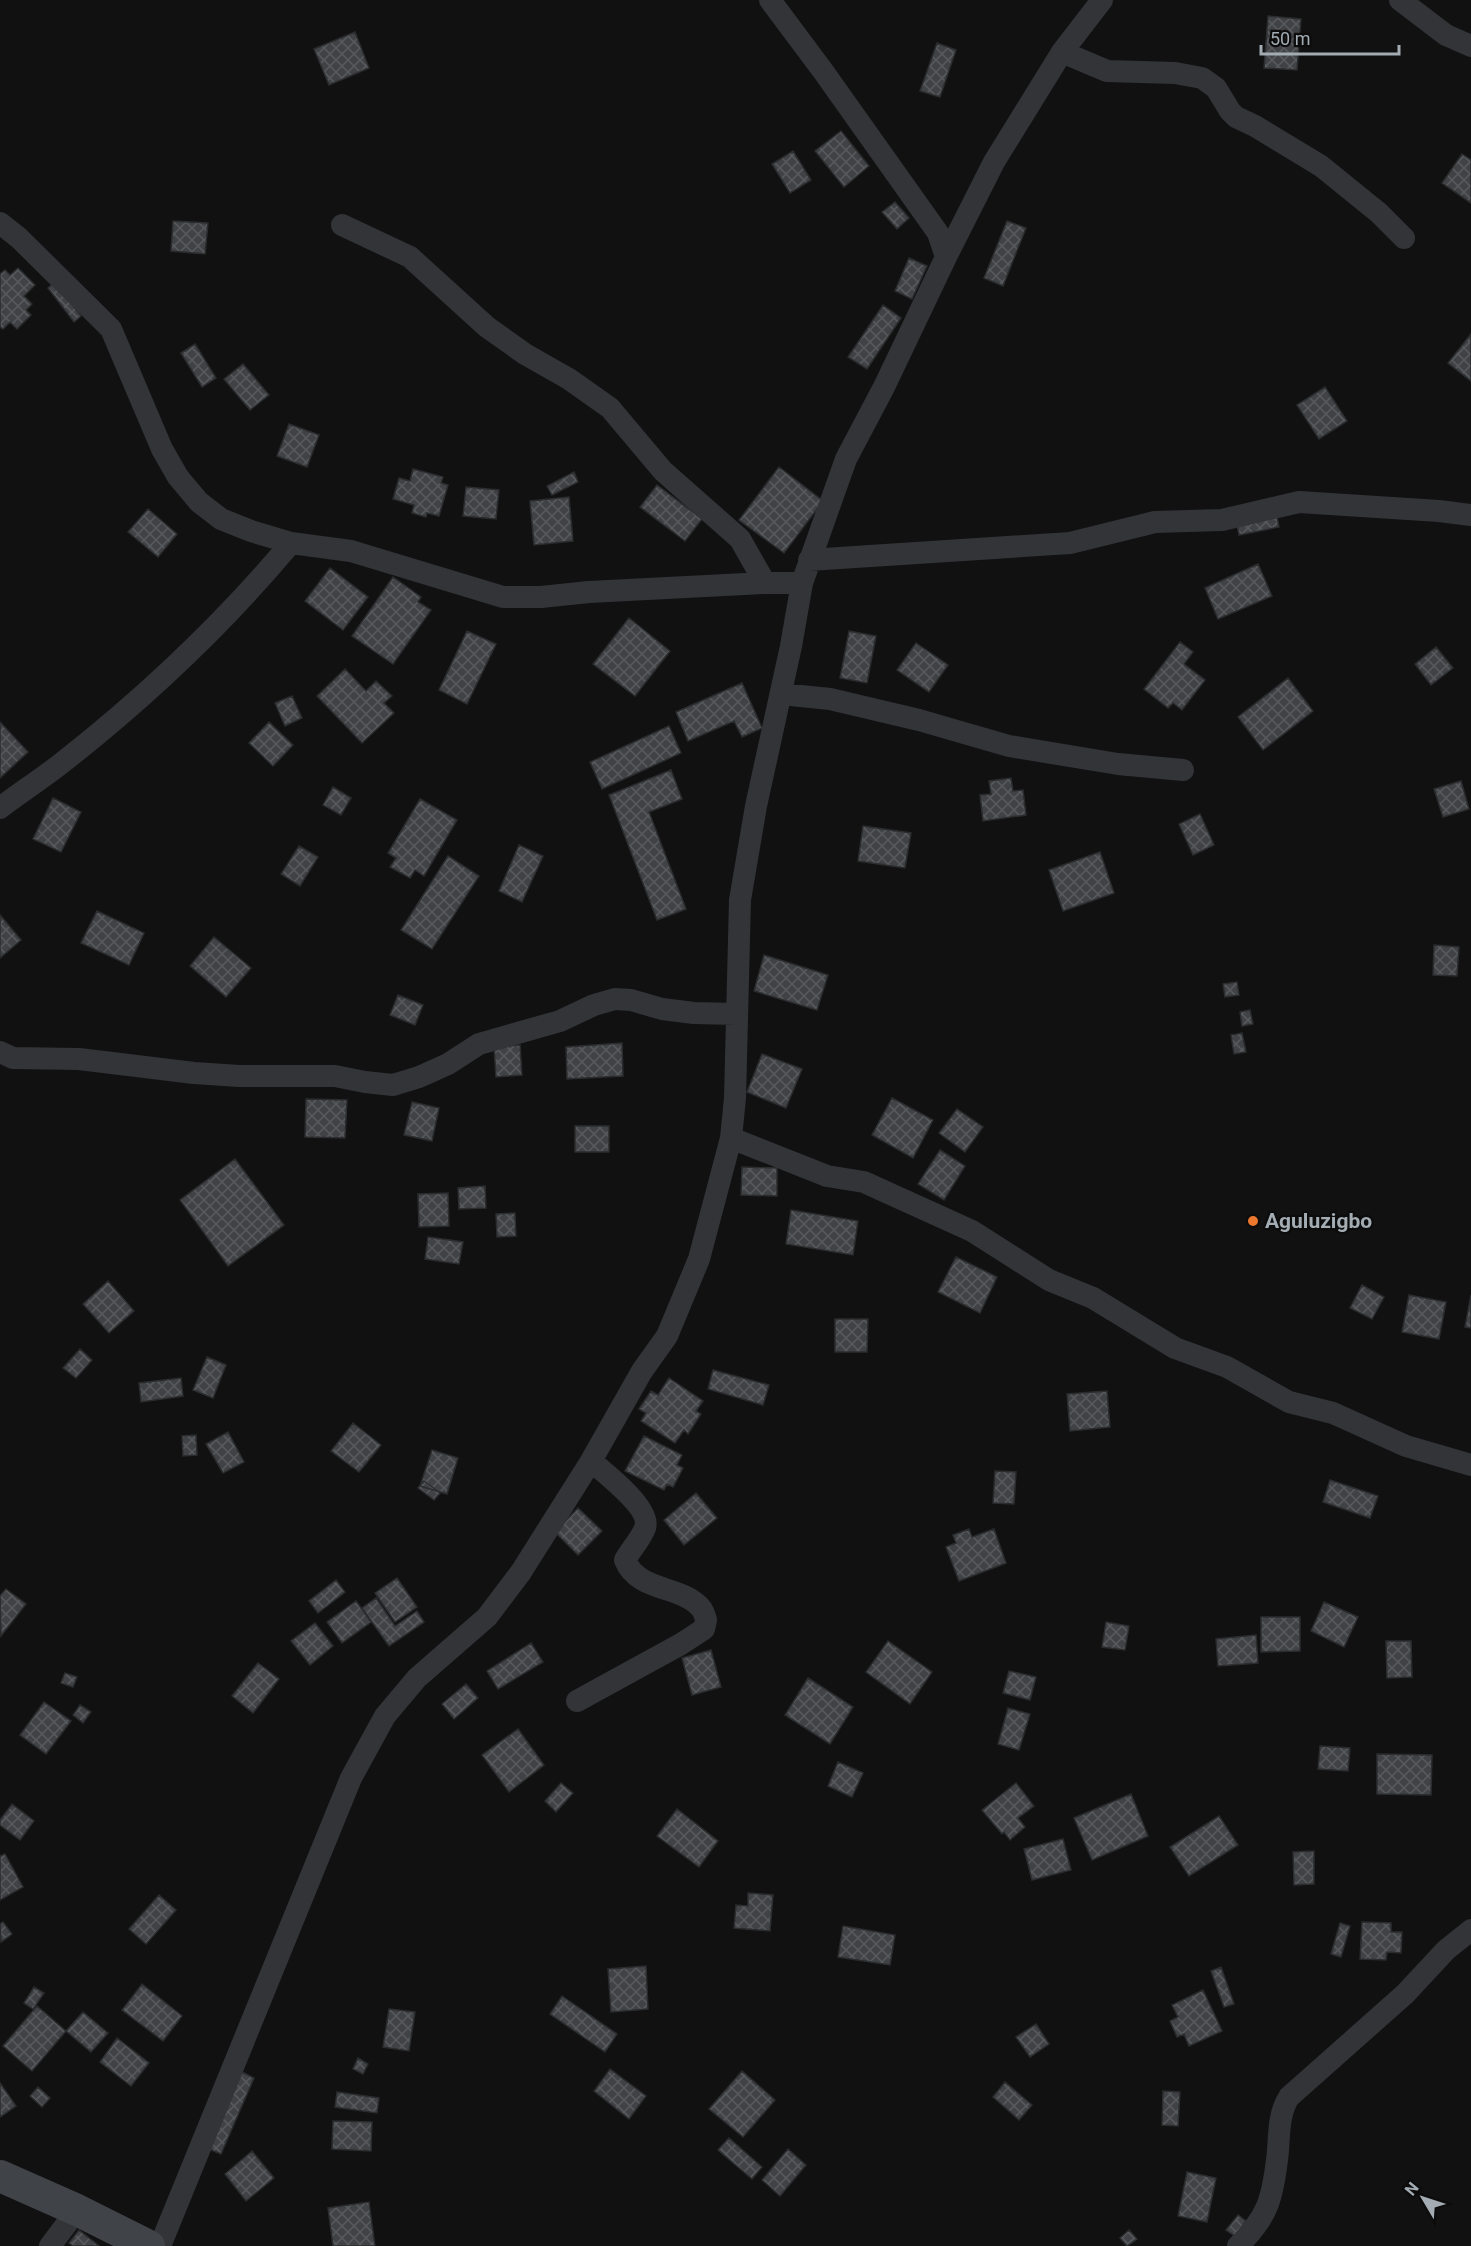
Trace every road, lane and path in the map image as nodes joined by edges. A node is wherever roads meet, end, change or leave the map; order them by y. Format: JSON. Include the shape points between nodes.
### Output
{"nodes":[{"id":1,"x":770,"y":0,"type":"edge"},
{"id":2,"x":1102,"y":0,"type":"edge"},
{"id":3,"x":1400,"y":0,"type":"edge"},
{"id":4,"x":1471,"y":46,"type":"edge"},
{"id":5,"x":1062,"y":52,"type":"junction"},
{"id":6,"x":0,"y":223,"type":"edge"},
{"id":7,"x":342,"y":225,"type":"dead end"},
{"id":8,"x":1404,"y":238,"type":"dead end"},
{"id":9,"x":946,"y":256,"type":"junction"},
{"id":10,"x":1471,"y":515,"type":"edge"},
{"id":11,"x":291,"y":543,"type":"junction"},
{"id":12,"x":809,"y":561,"type":"junction"},
{"id":13,"x":765,"y":582,"type":"junction"},
{"id":14,"x":802,"y":583,"type":"junction"},
{"id":15,"x":781,"y":694,"type":"junction"},
{"id":16,"x":1182,"y":770,"type":"dead end"},
{"id":17,"x":0,"y":808,"type":"edge"},
{"id":18,"x":737,"y":1014,"type":"junction"},
{"id":19,"x":0,"y":1052,"type":"edge"},
{"id":20,"x":731,"y":1138,"type":"junction"},
{"id":21,"x":591,"y":1461,"type":"junction"},
{"id":22,"x":1471,"y":1465,"type":"edge"},
{"id":23,"x":577,"y":1701,"type":"dead end"},
{"id":24,"x":1471,"y":1930,"type":"edge"},
{"id":25,"x":0,"y":2176,"type":"edge"},
{"id":26,"x":77,"y":2210,"type":"junction"},
{"id":27,"x":50,"y":2246,"type":"edge"},
{"id":28,"x":148,"y":2246,"type":"edge"},
{"id":29,"x":160,"y":2246,"type":"edge"},
{"id":30,"x":1238,"y":2246,"type":"edge"}],
"edges":[{"from":1,"to":9,"type":"street","via":[[938,233]]},
{"from":2,"to":5,"type":"street"},
{"from":3,"to":4,"type":"street","via":[[1446,35]]},
{"from":5,"to":8,"type":"street","via":[[1107,71],[1175,73],[1202,78],[1216,88],[1236,117],[1321,166]]},
{"from":5,"to":9,"type":"street","via":[[994,162]]},
{"from":6,"to":11,"type":"street","via":[[111,329],[162,449],[178,477],[200,502],[221,519]]},
{"from":7,"to":13,"type":"street","via":[[410,257],[487,327],[610,408],[663,471],[740,539]]},
{"from":9,"to":12,"type":"street","via":[[846,459]]},
{"from":10,"to":12,"type":"street","via":[[1299,502],[1222,520],[1155,522],[1070,543]]},
{"from":11,"to":13,"type":"street","via":[[351,551],[502,597]]},
{"from":11,"to":17,"type":"street","via":[[203,641],[134,704]]},
{"from":12,"to":14,"type":"street"},
{"from":13,"to":14,"type":"street"},
{"from":14,"to":15,"type":"street"},
{"from":15,"to":16,"type":"street","via":[[830,699],[1009,746]]},
{"from":15,"to":18,"type":"street","via":[[740,900]]},
{"from":18,"to":19,"type":"street","via":[[694,1013],[615,999],[560,1021],[479,1044],[448,1064],[393,1085],[335,1076],[239,1076],[80,1059],[13,1058]]},
{"from":18,"to":20,"type":"street"},
{"from":20,"to":21,"type":"street","via":[[699,1259],[667,1336],[642,1371]]},
{"from":20,"to":22,"type":"street","via":[[827,1176],[864,1182],[972,1231],[1049,1280],[1093,1298],[1175,1348],[1227,1368],[1289,1402],[1333,1413],[1406,1446]]},
{"from":21,"to":23,"type":"street","via":[[627,1493],[644,1515],[646,1527],[626,1560],[629,1569],[700,1607],[706,1620],[704,1629],[681,1644]]},
{"from":21,"to":29,"type":"street","via":[[521,1572],[487,1617],[417,1678],[385,1716],[351,1778]]},
{"from":24,"to":30,"type":"street","via":[[1289,2097],[1280,2118],[1277,2160],[1266,2212]]},
{"from":25,"to":26,"type":"main road"},
{"from":26,"to":27,"type":"street"},
{"from":26,"to":28,"type":"main road"}]}
